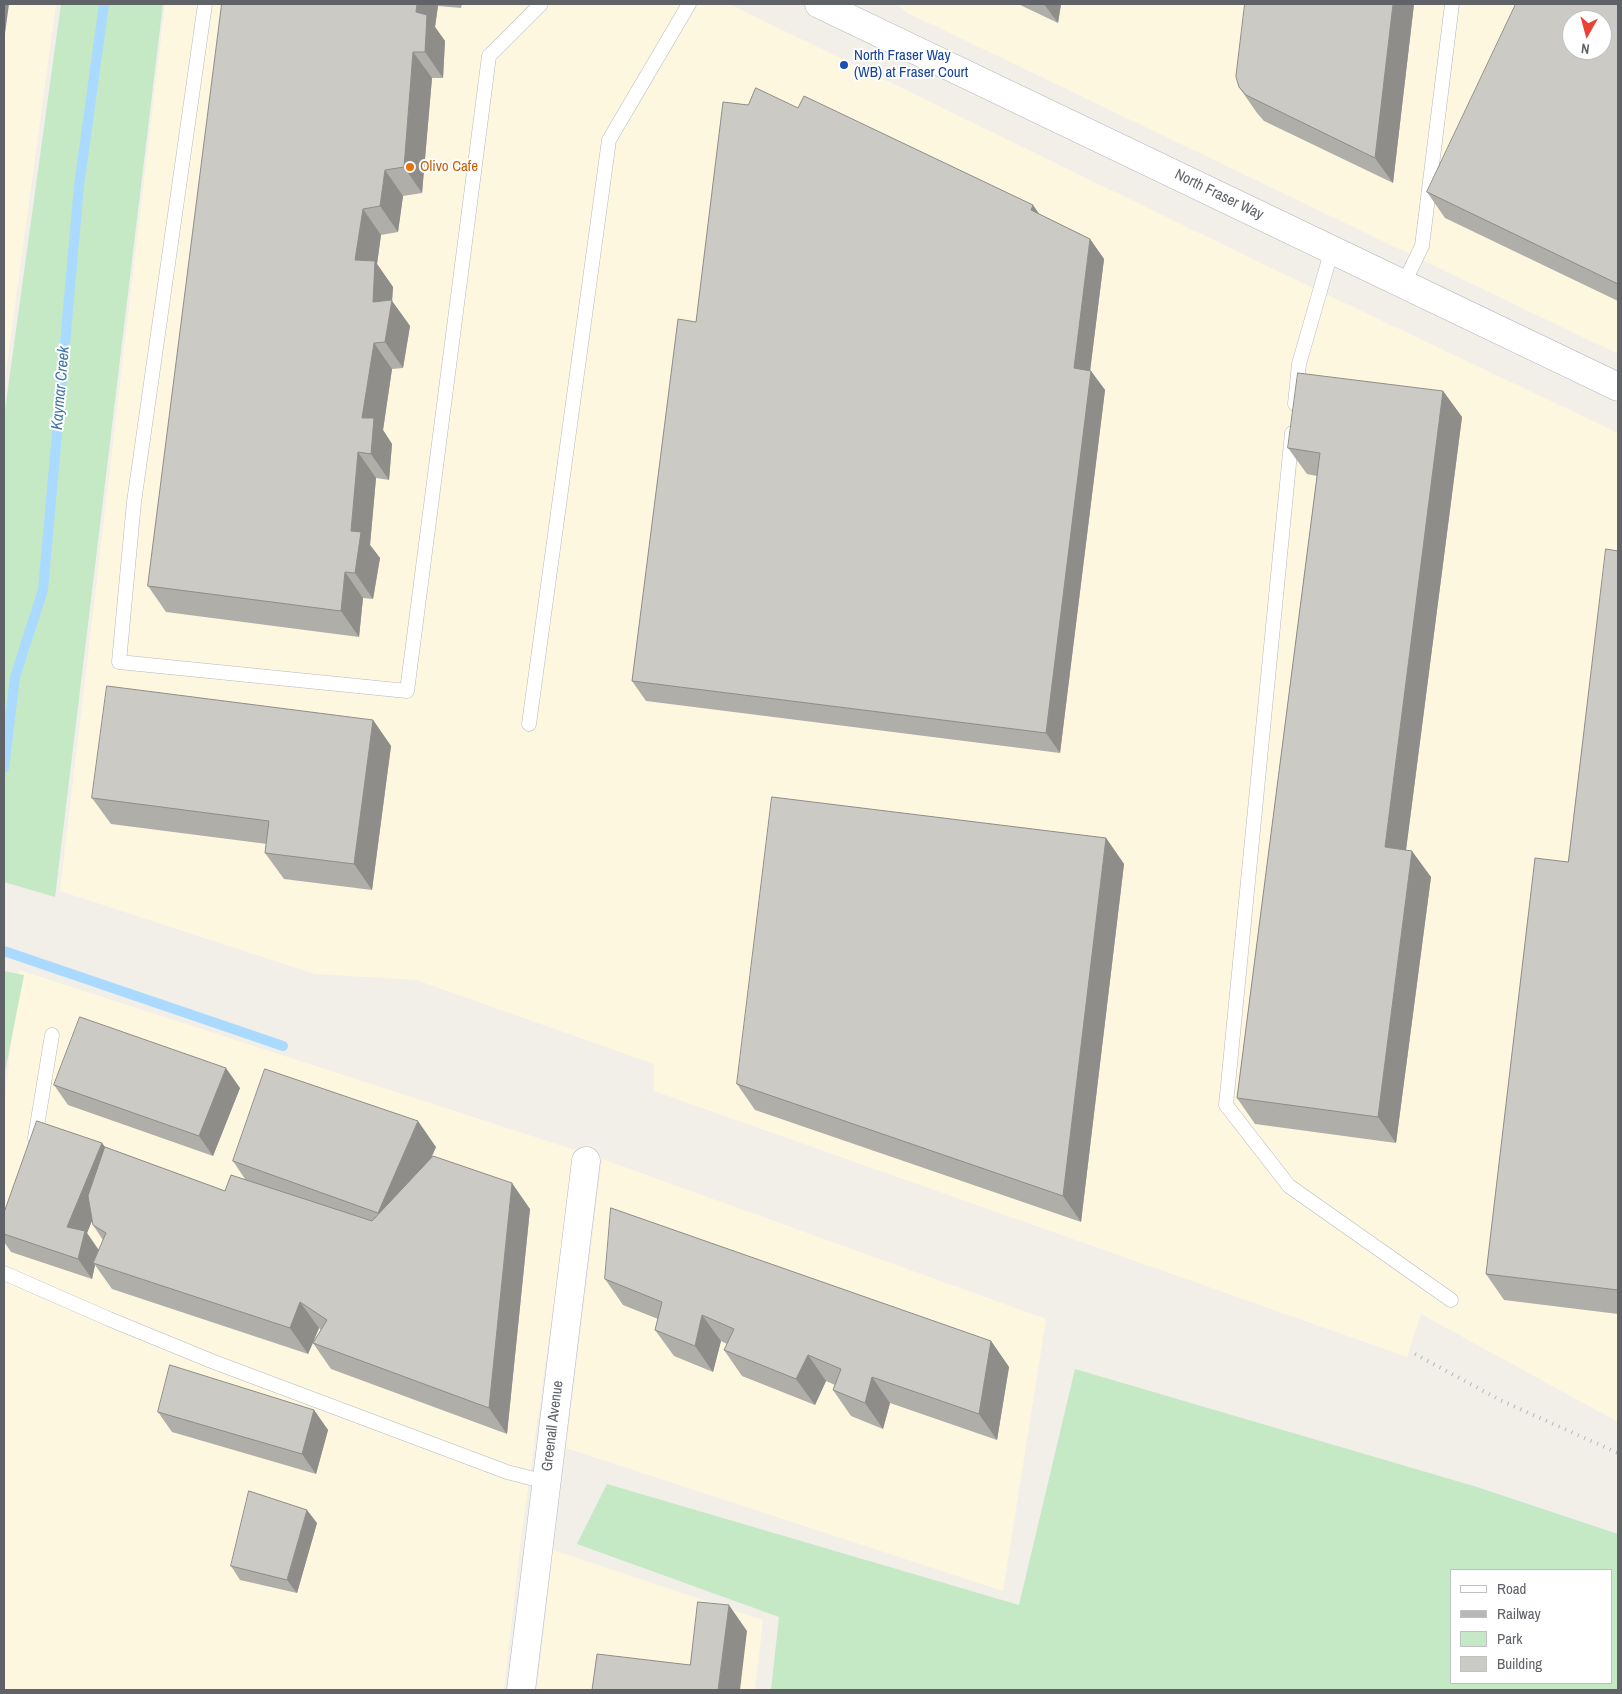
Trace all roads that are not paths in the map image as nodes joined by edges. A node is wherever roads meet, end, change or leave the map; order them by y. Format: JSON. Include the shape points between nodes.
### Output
{"nodes":[{"id":1,"x":205,"y":4,"type":"edge"},
{"id":2,"x":541,"y":4,"type":"edge"},
{"id":3,"x":689,"y":4,"type":"edge"},
{"id":4,"x":819,"y":4,"type":"edge"},
{"id":5,"x":1452,"y":4,"type":"edge"},
{"id":6,"x":1332,"y":249,"type":"junction"},
{"id":7,"x":1403,"y":285,"type":"junction"},
{"id":8,"x":1618,"y":388,"type":"edge"},
{"id":9,"x":530,"y":724,"type":"dead end"},
{"id":10,"x":52,"y":1035,"type":"dead end"},
{"id":11,"x":33,"y":1149,"type":"edge"},
{"id":12,"x":586,"y":1161,"type":"dead end"},
{"id":13,"x":4,"y":1274,"type":"edge"},
{"id":14,"x":1452,"y":1300,"type":"dead end"},
{"id":15,"x":546,"y":1482,"type":"junction"},
{"id":16,"x":521,"y":1690,"type":"edge"}],
"edges":[{"from":1,"to":2,"type":"lane","via":[[134,502],[119,662],[407,691],[489,56]]},
{"from":3,"to":9,"type":"lane","via":[[608,140]]},
{"from":4,"to":6,"type":"street","name":"North Fraser Way"},
{"from":5,"to":7,"type":"lane","via":[[1422,246]]},
{"from":6,"to":7,"type":"street","name":"North Fraser Way"},
{"from":6,"to":14,"type":"lane","via":[[1299,364],[1226,1105],[1289,1186]]},
{"from":7,"to":8,"type":"street","name":"North Fraser Way"},
{"from":10,"to":11,"type":"lane"},
{"from":12,"to":15,"type":"street","name":"Greenall Avenue"},
{"from":13,"to":15,"type":"lane","via":[[223,1365],[507,1472]]},
{"from":15,"to":16,"type":"street","name":"Greenall Avenue"}]}
